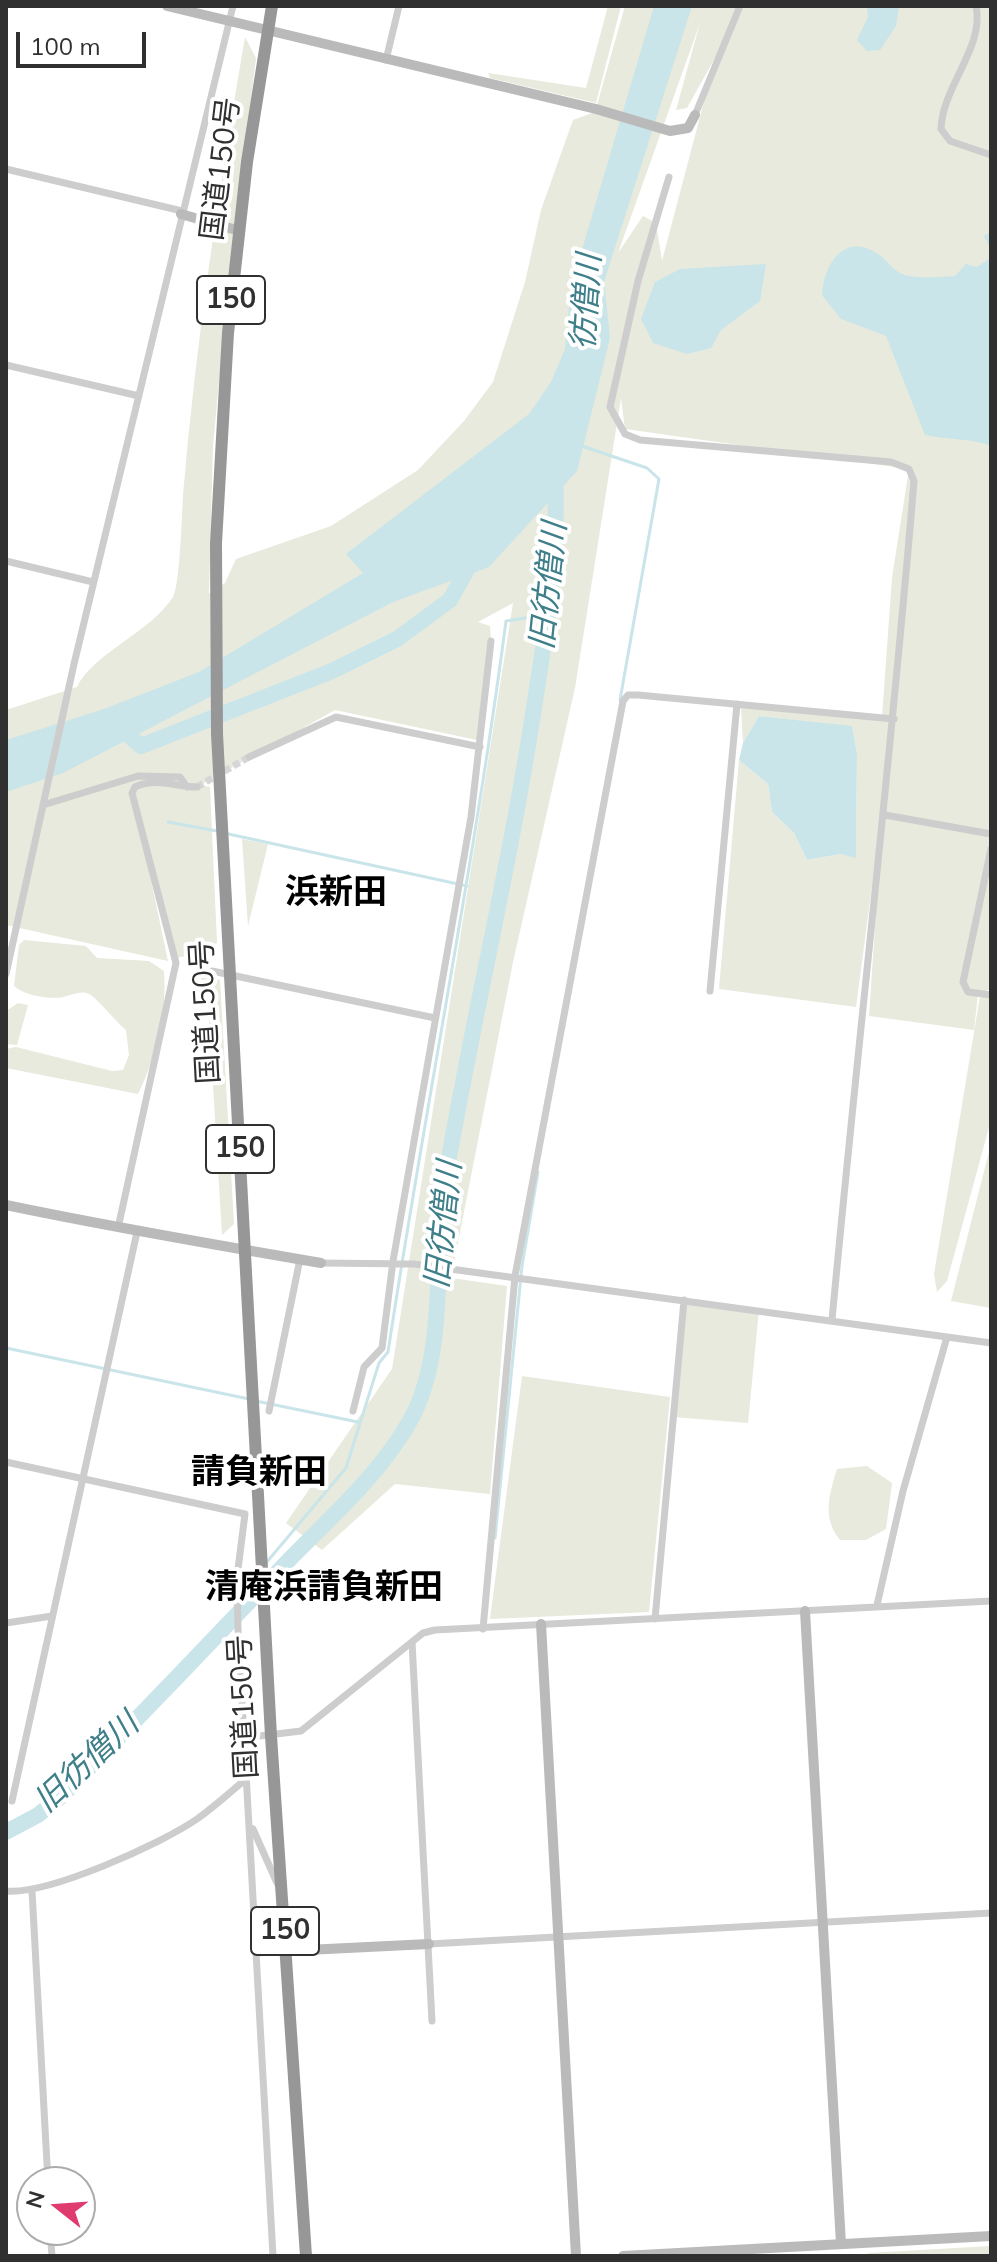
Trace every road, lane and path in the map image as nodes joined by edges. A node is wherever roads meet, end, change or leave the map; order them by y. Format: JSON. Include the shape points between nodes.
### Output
{"nodes":[{"id":1,"x":167,"y":6,"type":"edge"},
{"id":2,"x":233,"y":6,"type":"edge"},
{"id":3,"x":272,"y":6,"type":"edge"},
{"id":4,"x":399,"y":6,"type":"edge"},
{"id":5,"x":740,"y":6,"type":"edge"},
{"id":6,"x":976,"y":6,"type":"edge"},
{"id":7,"x":229,"y":21,"type":"junction"},
{"id":8,"x":267,"y":31,"type":"junction"},
{"id":9,"x":386,"y":60,"type":"junction"},
{"id":10,"x":695,"y":115,"type":"joint"},
{"id":11,"x":991,"y":155,"type":"edge"},
{"id":12,"x":6,"y":169,"type":"edge"},
{"id":13,"x":669,"y":177,"type":"dead end"},
{"id":14,"x":181,"y":212,"type":"junction"},
{"id":15,"x":240,"y":231,"type":"junction"},
{"id":16,"x":6,"y":365,"type":"edge"},
{"id":17,"x":139,"y":396,"type":"junction"},
{"id":18,"x":6,"y":561,"type":"edge"},
{"id":19,"x":93,"y":582,"type":"junction"},
{"id":20,"x":491,"y":641,"type":"dead end"},
{"id":21,"x":737,"y":704,"type":"junction"},
{"id":22,"x":894,"y":719,"type":"junction"},
{"id":23,"x":480,"y":747,"type":"junction"},
{"id":24,"x":249,"y":757,"type":"tunnel mouth"},
{"id":25,"x":187,"y":787,"type":"junction"},
{"id":26,"x":197,"y":787,"type":"tunnel mouth"},
{"id":27,"x":43,"y":805,"type":"junction"},
{"id":28,"x":885,"y":815,"type":"junction"},
{"id":29,"x":991,"y":834,"type":"edge"},
{"id":30,"x":991,"y":849,"type":"edge"},
{"id":31,"x":6,"y":924,"type":"edge"},
{"id":32,"x":17,"y":926,"type":"junction"},
{"id":33,"x":212,"y":971,"type":"dead end"},
{"id":34,"x":6,"y":974,"type":"edge"},
{"id":35,"x":230,"y":975,"type":"junction"},
{"id":36,"x":710,"y":991,"type":"dead end"},
{"id":37,"x":991,"y":995,"type":"edge"},
{"id":38,"x":435,"y":1018,"type":"junction"},
{"id":39,"x":6,"y":1205,"type":"edge"},
{"id":40,"x":118,"y":1228,"type":"junction"},
{"id":41,"x":137,"y":1232,"type":"junction"},
{"id":42,"x":246,"y":1250,"type":"junction"},
{"id":43,"x":300,"y":1259,"type":"junction"},
{"id":44,"x":393,"y":1261,"type":"junction"},
{"id":45,"x":321,"y":1263,"type":"joint"},
{"id":46,"x":515,"y":1276,"type":"junction"},
{"id":47,"x":684,"y":1300,"type":"junction"},
{"id":48,"x":832,"y":1320,"type":"junction"},
{"id":49,"x":947,"y":1337,"type":"junction"},
{"id":50,"x":991,"y":1343,"type":"edge"},
{"id":51,"x":269,"y":1411,"type":"dead end"},
{"id":52,"x":353,"y":1411,"type":"dead end"},
{"id":53,"x":6,"y":1462,"type":"edge"},
{"id":54,"x":82,"y":1479,"type":"junction"},
{"id":55,"x":991,"y":1601,"type":"edge"},
{"id":56,"x":877,"y":1605,"type":"junction"},
{"id":57,"x":805,"y":1611,"type":"junction"},
{"id":58,"x":52,"y":1616,"type":"junction"},
{"id":59,"x":655,"y":1619,"type":"junction"},
{"id":60,"x":6,"y":1623,"type":"edge"},
{"id":61,"x":541,"y":1624,"type":"junction"},
{"id":62,"x":483,"y":1629,"type":"junction"},
{"id":63,"x":412,"y":1642,"type":"junction"},
{"id":64,"x":271,"y":1736,"type":"junction"},
{"id":65,"x":243,"y":1738,"type":"junction"},
{"id":66,"x":245,"y":1780,"type":"junction"},
{"id":67,"x":12,"y":1801,"type":"dead end"},
{"id":68,"x":249,"y":1813,"type":"junction"},
{"id":69,"x":6,"y":1891,"type":"edge"},
{"id":70,"x":32,"y":1891,"type":"junction"},
{"id":71,"x":282,"y":1892,"type":"junction"},
{"id":72,"x":991,"y":1913,"type":"edge"},
{"id":73,"x":823,"y":1922,"type":"junction"},
{"id":74,"x":560,"y":1937,"type":"junction"},
{"id":75,"x":429,"y":1944,"type":"junction"},
{"id":76,"x":286,"y":1951,"type":"junction"},
{"id":77,"x":257,"y":1953,"type":"junction"},
{"id":78,"x":432,"y":2021,"type":"dead end"},
{"id":79,"x":47,"y":2166,"type":"edge"},
{"id":80,"x":991,"y":2236,"type":"edge"},
{"id":81,"x":841,"y":2244,"type":"junction"},
{"id":82,"x":273,"y":2256,"type":"edge"},
{"id":83,"x":306,"y":2256,"type":"edge"},
{"id":84,"x":576,"y":2256,"type":"edge"},
{"id":85,"x":623,"y":2256,"type":"edge"}],
"edges":[{"from":1,"to":7,"type":"street"},
{"from":2,"to":7,"type":"street"},
{"from":3,"to":8,"type":"highway","name":"国道150号","number":"150"},
{"from":4,"to":9,"type":"street"},
{"from":5,"to":10,"type":"street"},
{"from":6,"to":11,"type":"street","via":[[973,37],[941,129],[950,141]]},
{"from":7,"to":8,"type":"street"},
{"from":7,"to":14,"type":"street"},
{"from":8,"to":9,"type":"street"},
{"from":8,"to":15,"type":"highway","name":"国道150号","number":"150"},
{"from":9,"to":10,"type":"street","via":[[680,131]]},
{"from":12,"to":14,"type":"street"},
{"from":13,"to":22,"type":"street","via":[[638,281],[610,407],[625,434],[640,440],[891,462],[913,473]]},
{"from":14,"to":15,"type":"street"},
{"from":14,"to":17,"type":"street"},
{"from":15,"to":35,"type":"highway","name":"国道150号","number":"150","via":[[224,389],[216,597],[217,734]]},
{"from":16,"to":17,"type":"street"},
{"from":17,"to":19,"type":"street"},
{"from":18,"to":19,"type":"street"},
{"from":19,"to":27,"type":"street"},
{"from":20,"to":23,"type":"street"},
{"from":21,"to":22,"type":"street"},
{"from":21,"to":36,"type":"street"},
{"from":21,"to":46,"type":"street","via":[[638,695],[623,701]]},
{"from":22,"to":28,"type":"street"},
{"from":23,"to":24,"type":"street","via":[[336,717]]},
{"from":23,"to":38,"type":"street"},
{"from":25,"to":26,"type":"street"},
{"from":25,"to":27,"type":"street","via":[[180,777],[138,776]]},
{"from":25,"to":40,"type":"street","via":[[148,783],[132,793],[176,963]]},
{"from":27,"to":32,"type":"street"},
{"from":28,"to":29,"type":"street"},
{"from":28,"to":48,"type":"street"},
{"from":30,"to":37,"type":"street","via":[[963,982],[968,992]]},
{"from":31,"to":32,"type":"street"},
{"from":32,"to":34,"type":"street"},
{"from":33,"to":35,"type":"street"},
{"from":35,"to":38,"type":"street"},
{"from":35,"to":42,"type":"highway","name":"国道150号","number":"150"},
{"from":38,"to":44,"type":"street"},
{"from":39,"to":40,"type":"street"},
{"from":40,"to":41,"type":"street"},
{"from":41,"to":42,"type":"street"},
{"from":41,"to":54,"type":"street"},
{"from":42,"to":43,"type":"street"},
{"from":42,"to":64,"type":"highway","name":"国道150号","number":"150"},
{"from":43,"to":45,"type":"street"},
{"from":43,"to":51,"type":"street"},
{"from":44,"to":45,"type":"street"},
{"from":44,"to":46,"type":"street"},
{"from":44,"to":52,"type":"street","via":[[382,1348],[364,1367]]},
{"from":46,"to":47,"type":"street"},
{"from":46,"to":62,"type":"street"},
{"from":47,"to":48,"type":"street"},
{"from":47,"to":59,"type":"street"},
{"from":48,"to":49,"type":"street"},
{"from":49,"to":50,"type":"street"},
{"from":49,"to":56,"type":"street"},
{"from":53,"to":54,"type":"street"},
{"from":54,"to":58,"type":"street"},
{"from":54,"to":65,"type":"street","via":[[245,1514],[237,1601]]},
{"from":55,"to":56,"type":"street"},
{"from":56,"to":57,"type":"street"},
{"from":57,"to":59,"type":"street"},
{"from":57,"to":73,"type":"street"},
{"from":58,"to":60,"type":"street"},
{"from":58,"to":67,"type":"street"},
{"from":59,"to":61,"type":"street"},
{"from":61,"to":62,"type":"street"},
{"from":61,"to":74,"type":"street"},
{"from":62,"to":63,"type":"street","via":[[435,1630]]},
{"from":63,"to":64,"type":"street","via":[[301,1731]]},
{"from":63,"to":75,"type":"street"},
{"from":64,"to":65,"type":"street"},
{"from":64,"to":71,"type":"highway","name":"国道150号","number":"150"},
{"from":65,"to":66,"type":"street"},
{"from":66,"to":68,"type":"street"},
{"from":66,"to":70,"type":"street","via":[[186,1826]]},
{"from":68,"to":71,"type":"street","via":[[259,1848]]},
{"from":68,"to":77,"type":"street"},
{"from":69,"to":70,"type":"street"},
{"from":70,"to":79,"type":"street"},
{"from":71,"to":76,"type":"highway","name":"国道150号","number":"150"},
{"from":72,"to":73,"type":"street"},
{"from":73,"to":74,"type":"street"},
{"from":73,"to":81,"type":"street"},
{"from":74,"to":75,"type":"street"},
{"from":74,"to":84,"type":"street"},
{"from":75,"to":76,"type":"street"},
{"from":75,"to":78,"type":"street"},
{"from":76,"to":77,"type":"street"},
{"from":76,"to":83,"type":"highway","name":"国道150号","number":"150"},
{"from":77,"to":82,"type":"street"},
{"from":80,"to":81,"type":"street"},
{"from":81,"to":85,"type":"street"}]}
